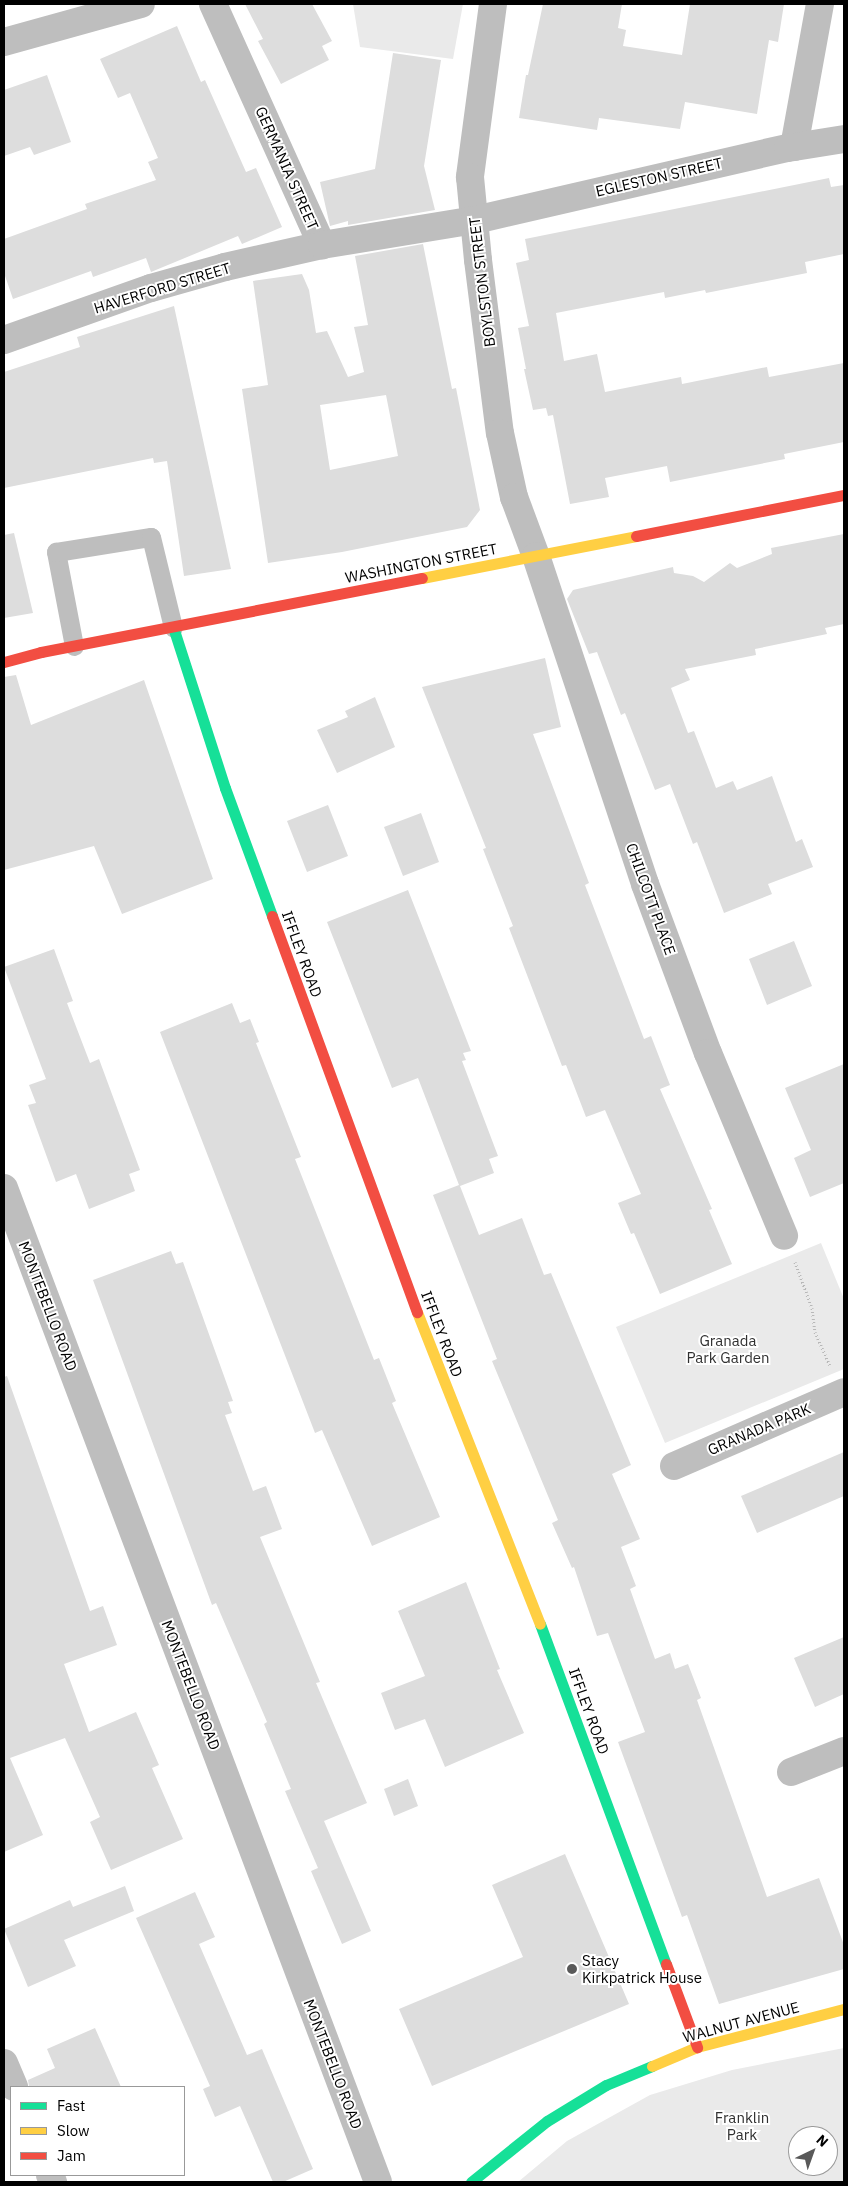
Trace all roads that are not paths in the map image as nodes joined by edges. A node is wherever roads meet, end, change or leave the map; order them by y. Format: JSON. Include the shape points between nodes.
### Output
{"nodes":[{"id":1,"x":141,"y":4,"type":"edge"},
{"id":2,"x":213,"y":4,"type":"edge"},
{"id":3,"x":494,"y":4,"type":"edge"},
{"id":4,"x":820,"y":4,"type":"edge"},
{"id":5,"x":4,"y":42,"type":"edge"},
{"id":6,"x":844,"y":140,"type":"edge"},
{"id":7,"x":794,"y":147,"type":"junction"},
{"id":8,"x":474,"y":220,"type":"junction"},
{"id":9,"x":322,"y":246,"type":"junction"},
{"id":10,"x":4,"y":340,"type":"edge"},
{"id":11,"x":844,"y":495,"type":"edge"},
{"id":12,"x":536,"y":556,"type":"junction"},
{"id":13,"x":173,"y":627,"type":"junction"},
{"id":14,"x":74,"y":646,"type":"junction"},
{"id":15,"x":4,"y":662,"type":"edge"},
{"id":16,"x":4,"y":1188,"type":"edge"},
{"id":17,"x":788,"y":1246,"type":"road end"},
{"id":18,"x":838,"y":1382,"type":"edge"},
{"id":19,"x":674,"y":1466,"type":"dead end"},
{"id":20,"x":844,"y":1751,"type":"edge"},
{"id":21,"x":791,"y":1772,"type":"dead end"},
{"id":22,"x":844,"y":2009,"type":"edge"},
{"id":23,"x":697,"y":2047,"type":"junction"},
{"id":24,"x":4,"y":2063,"type":"edge"},
{"id":25,"x":14,"y":2086,"type":"edge"},
{"id":26,"x":378,"y":2182,"type":"edge"},
{"id":27,"x":471,"y":2182,"type":"edge"}],
"edges":[{"from":1,"to":5,"type":"street"},
{"from":2,"to":9,"type":"street","name":"GERMANIA STREET"},
{"from":3,"to":8,"type":"street","name":"BOYLSTON STREET","via":[[470,178]]},
{"from":4,"to":7,"type":"street"},
{"from":6,"to":7,"type":"street","name":"EGLESTON STREET"},
{"from":7,"to":8,"type":"street","name":"EGLESTON STREET"},
{"from":8,"to":9,"type":"street","name":"GERMANIA STREET"},
{"from":8,"to":12,"type":"street","name":"BOYLSTON STREET","via":[[500,433],[514,497]]},
{"from":9,"to":10,"type":"street","name":"HAVERFORD STREET","via":[[188,277]]},
{"from":11,"to":12,"type":"street","name":"WASHINGTON STREET"},
{"from":12,"to":13,"type":"street","name":"WASHINGTON STREET"},
{"from":12,"to":17,"type":"street","name":"CHILCOTT PLACE","via":[[645,884],[708,1053]]},
{"from":13,"to":14,"type":"street","name":"WASHINGTON STREET"},
{"from":13,"to":14,"type":"lane","via":[[151,537],[56,552]]},
{"from":13,"to":23,"type":"street","name":"IFFLEY ROAD","via":[[225,788],[434,1358],[546,1639]]},
{"from":14,"to":15,"type":"street","name":"WASHINGTON STREET"},
{"from":16,"to":26,"type":"street","name":"MONTEBELLO ROAD"},
{"from":18,"to":19,"type":"street","name":"GRANADA PARK"},
{"from":20,"to":21,"type":"street"},
{"from":22,"to":23,"type":"street","name":"WALNUT AVENUE"},
{"from":23,"to":27,"type":"street","name":"WALNUT AVENUE","via":[[606,2085],[547,2121]]},
{"from":24,"to":25,"type":"street"}]}
